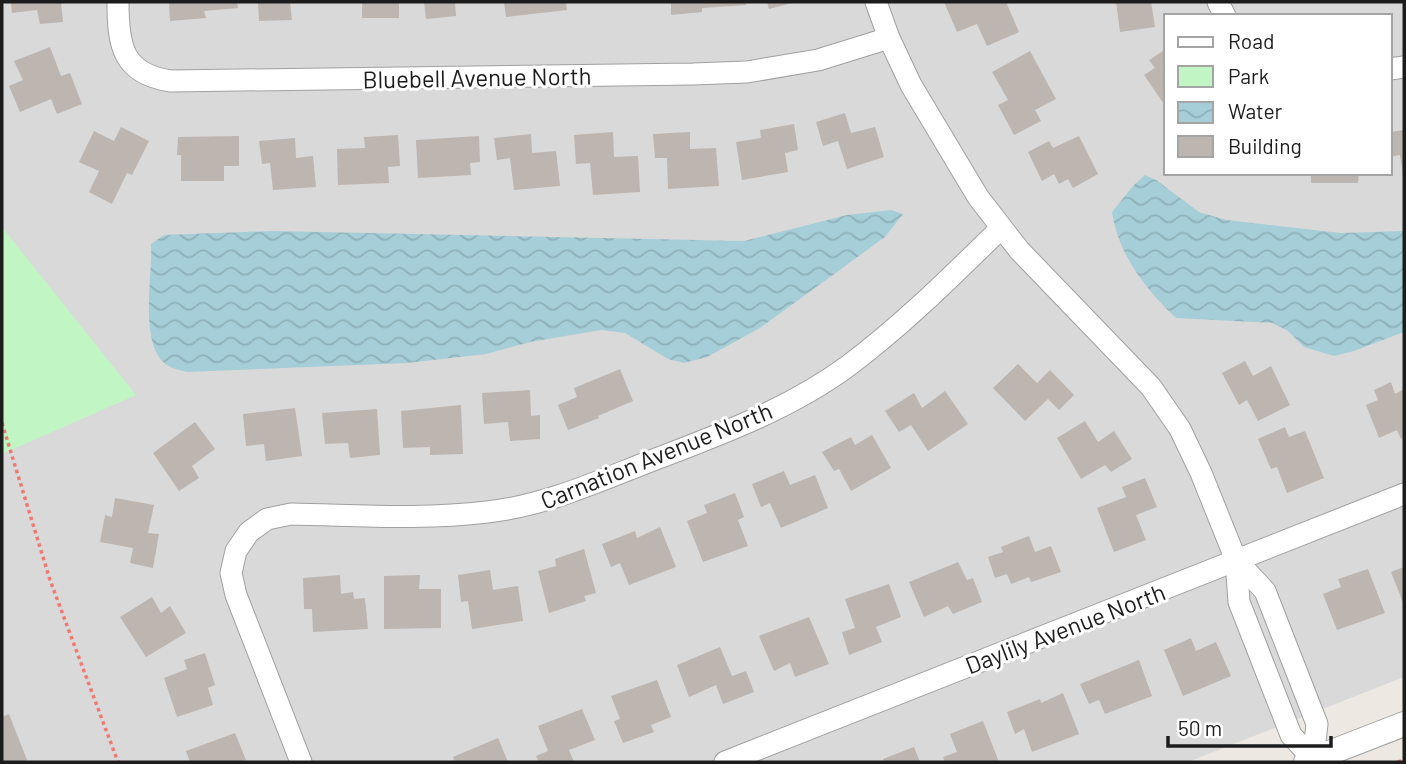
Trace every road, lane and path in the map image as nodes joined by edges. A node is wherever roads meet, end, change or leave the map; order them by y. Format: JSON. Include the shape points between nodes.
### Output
{"nodes":[{"id":1,"x":118,"y":2,"type":"edge"},
{"id":2,"x":876,"y":2,"type":"edge"},
{"id":3,"x":889,"y":37,"type":"junction"},
{"id":4,"x":1001,"y":228,"type":"junction"},
{"id":5,"x":2,"y":423,"type":"edge"},
{"id":6,"x":1404,"y":494,"type":"edge"},
{"id":7,"x":1236,"y":560,"type":"junction"},
{"id":8,"x":1404,"y":724,"type":"edge"},
{"id":9,"x":1404,"y":760,"type":"edge"},
{"id":10,"x":1310,"y":761,"type":"edge"},
{"id":11,"x":118,"y":762,"type":"edge"},
{"id":12,"x":301,"y":762,"type":"edge"},
{"id":13,"x":724,"y":762,"type":"edge"},
{"id":14,"x":1398,"y":762,"type":"edge"}],
"edges":[{"from":1,"to":3,"type":"street","name":"Bluebell Avenue North","via":[[118,30],[134,69],[151,79],[171,82],[747,72],[818,60]]},
{"from":2,"to":3,"type":"street"},
{"from":3,"to":4,"type":"street","via":[[943,141]]},
{"from":4,"to":7,"type":"street","via":[[1151,387],[1180,429]]},
{"from":4,"to":12,"type":"street","name":"Carnation Avenue North","via":[[846,367],[789,402],[728,430],[537,504],[438,517],[291,514],[267,519],[249,532],[236,551],[231,573]]},
{"from":5,"to":11,"type":"path","via":[[46,568]]},
{"from":6,"to":7,"type":"street","name":"Daylily Avenue North"},
{"from":7,"to":10,"type":"street","via":[[1239,602],[1290,735]]},
{"from":7,"to":10,"type":"street","via":[[1265,591],[1317,724]]},
{"from":7,"to":13,"type":"street","name":"Daylily Avenue North"},
{"from":8,"to":10,"type":"street"},
{"from":9,"to":14,"type":"path"}]}
